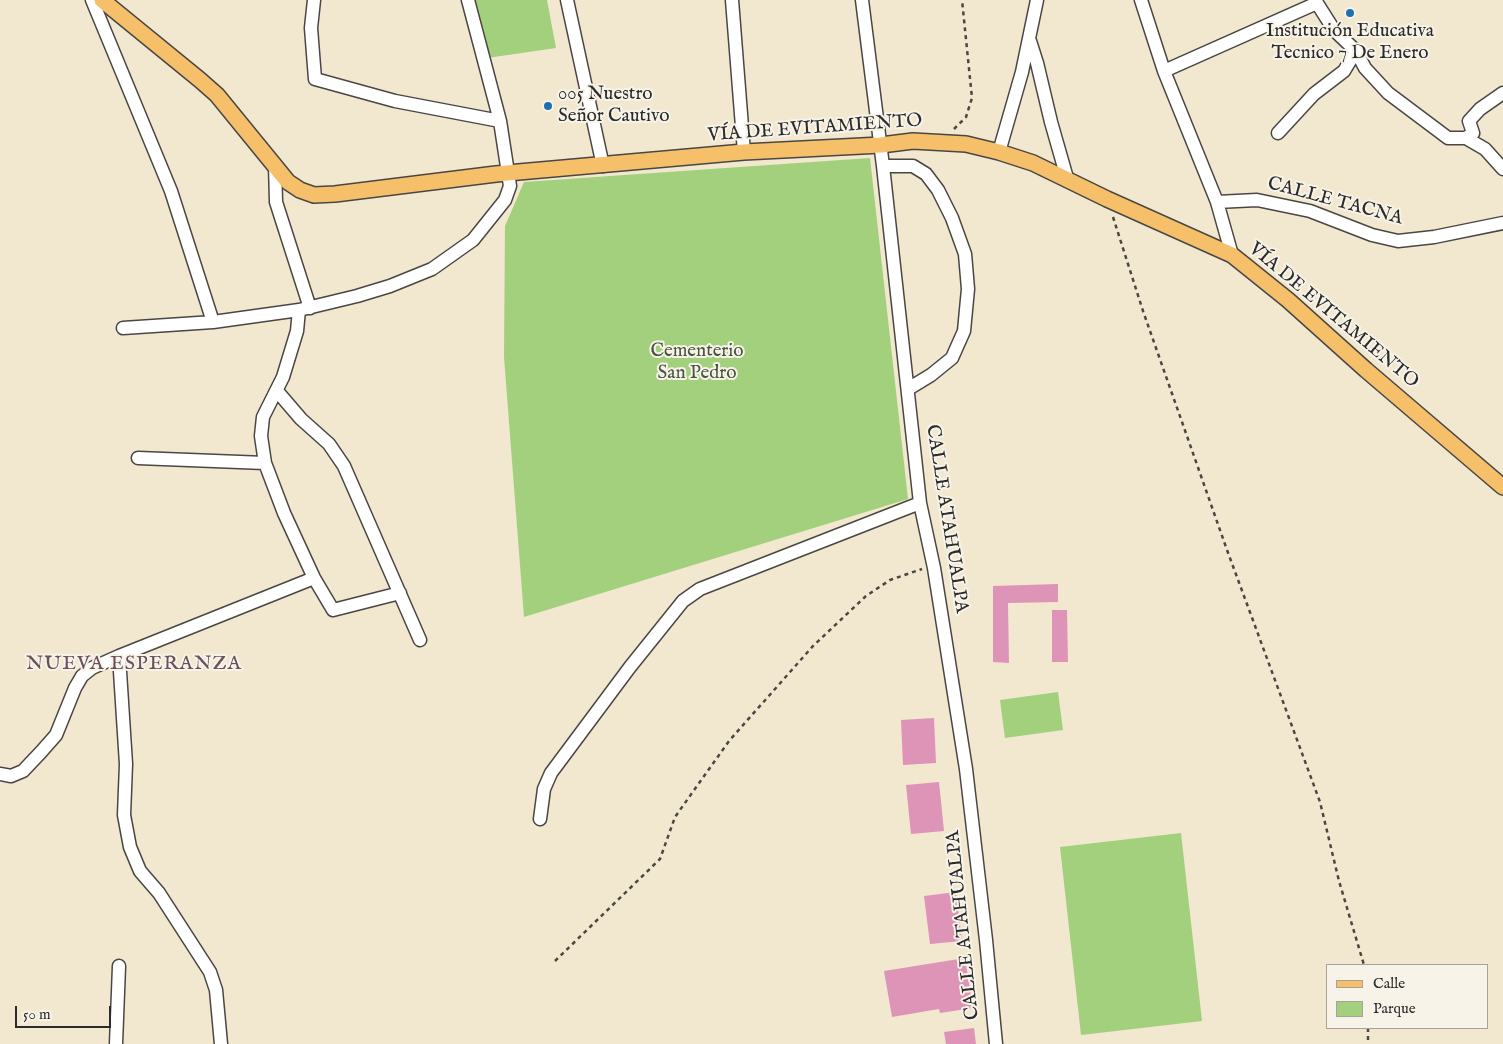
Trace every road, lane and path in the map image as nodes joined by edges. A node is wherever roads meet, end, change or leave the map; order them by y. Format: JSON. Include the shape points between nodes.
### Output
{"nodes":[{"id":1,"x":92,"y":0,"type":"edge"},
{"id":2,"x":102,"y":0,"type":"edge"},
{"id":3,"x":314,"y":0,"type":"edge"},
{"id":4,"x":468,"y":0,"type":"edge"},
{"id":5,"x":567,"y":0,"type":"edge"},
{"id":6,"x":732,"y":0,"type":"edge"},
{"id":7,"x":862,"y":0,"type":"edge"},
{"id":8,"x":962,"y":0,"type":"edge"},
{"id":9,"x":1037,"y":0,"type":"edge"},
{"id":10,"x":1142,"y":2,"type":"edge"},
{"id":11,"x":1316,"y":2,"type":"edge"},
{"id":12,"x":1029,"y":38,"type":"junction"},
{"id":13,"x":1356,"y":51,"type":"junction"},
{"id":14,"x":1164,"y":71,"type":"junction"},
{"id":15,"x":1503,"y":93,"type":"edge"},
{"id":16,"x":500,"y":121,"type":"junction"},
{"id":17,"x":1278,"y":133,"type":"dead end"},
{"id":18,"x":1466,"y":138,"type":"junction"},
{"id":19,"x":941,"y":142,"type":"junction"},
{"id":20,"x":881,"y":145,"type":"junction"},
{"id":21,"x":744,"y":152,"type":"junction"},
{"id":22,"x":999,"y":152,"type":"junction"},
{"id":23,"x":275,"y":164,"type":"junction"},
{"id":24,"x":603,"y":166,"type":"junction"},
{"id":25,"x":883,"y":166,"type":"junction"},
{"id":26,"x":1503,"y":169,"type":"edge"},
{"id":27,"x":508,"y":173,"type":"junction"},
{"id":28,"x":1067,"y":178,"type":"junction"},
{"id":29,"x":1107,"y":199,"type":"junction"},
{"id":30,"x":1217,"y":202,"type":"junction"},
{"id":31,"x":1503,"y":223,"type":"edge"},
{"id":32,"x":1232,"y":256,"type":"junction"},
{"id":33,"x":305,"y":309,"type":"junction"},
{"id":34,"x":213,"y":322,"type":"junction"},
{"id":35,"x":123,"y":328,"type":"dead end"},
{"id":36,"x":908,"y":388,"type":"junction"},
{"id":37,"x":277,"y":391,"type":"junction"},
{"id":38,"x":138,"y":458,"type":"dead end"},
{"id":39,"x":265,"y":463,"type":"junction"},
{"id":40,"x":1503,"y":487,"type":"edge"},
{"id":41,"x":920,"y":503,"type":"junction"},
{"id":42,"x":934,"y":568,"type":"junction"},
{"id":43,"x":314,"y":578,"type":"junction"},
{"id":44,"x":400,"y":593,"type":"junction"},
{"id":45,"x":420,"y":640,"type":"dead end"},
{"id":46,"x":119,"y":656,"type":"junction"},
{"id":47,"x":0,"y":774,"type":"edge"},
{"id":48,"x":540,"y":818,"type":"dead end"},
{"id":49,"x":555,"y":961,"type":"dead end"},
{"id":50,"x":1364,"y":964,"type":"edge"},
{"id":51,"x":119,"y":966,"type":"dead end"},
{"id":52,"x":1368,"y":1029,"type":"edge"},
{"id":53,"x":116,"y":1044,"type":"edge"},
{"id":54,"x":221,"y":1044,"type":"edge"},
{"id":55,"x":996,"y":1044,"type":"edge"},
{"id":56,"x":1368,"y":1044,"type":"edge"}],
"edges":[{"from":1,"to":34,"type":"street","via":[[171,191]]},
{"from":2,"to":23,"type":"main road","name":"VÍA DE EVITAMIENTO","via":[[211,90]]},
{"from":3,"to":16,"type":"street","via":[[311,28],[315,79],[395,101]]},
{"from":4,"to":16,"type":"street"},
{"from":5,"to":24,"type":"street"},
{"from":6,"to":21,"type":"street"},
{"from":7,"to":20,"type":"street","name":"CALLE ATAHUALPA"},
{"from":8,"to":19,"type":"path","via":[[972,98],[966,117]]},
{"from":9,"to":12,"type":"street"},
{"from":10,"to":14,"type":"street"},
{"from":11,"to":13,"type":"street","via":[[1334,30]]},
{"from":11,"to":14,"type":"street"},
{"from":12,"to":22,"type":"street"},
{"from":12,"to":28,"type":"street"},
{"from":13,"to":17,"type":"street","via":[[1344,71],[1314,94]]},
{"from":13,"to":18,"type":"street","via":[[1365,68],[1388,93],[1448,138]]},
{"from":14,"to":30,"type":"street"},
{"from":15,"to":18,"type":"street","via":[[1468,120],[1473,133]]},
{"from":16,"to":27,"type":"street"},
{"from":18,"to":26,"type":"street","via":[[1485,149]]},
{"from":19,"to":20,"type":"main road","name":"VÍA DE EVITAMIENTO"},
{"from":19,"to":22,"type":"main road","name":"VÍA DE EVITAMIENTO"},
{"from":20,"to":21,"type":"main road","name":"VÍA DE EVITAMIENTO"},
{"from":20,"to":25,"type":"street","name":"CALLE ATAHUALPA"},
{"from":21,"to":24,"type":"main road","name":"VÍA DE EVITAMIENTO"},
{"from":22,"to":28,"type":"main road","name":"VÍA DE EVITAMIENTO"},
{"from":23,"to":27,"type":"main road","name":"VÍA DE EVITAMIENTO","via":[[288,182],[314,195]]},
{"from":23,"to":33,"type":"street","via":[[276,202]]},
{"from":24,"to":27,"type":"main road","name":"VÍA DE EVITAMIENTO"},
{"from":25,"to":36,"type":"street","name":"CALLE ATAHUALPA"},
{"from":25,"to":36,"type":"street","via":[[913,166],[926,174],[952,218],[965,254],[968,289],[964,331],[952,358]]},
{"from":27,"to":33,"type":"street","via":[[510,186],[505,200],[473,240],[453,256],[432,269],[390,286]]},
{"from":28,"to":29,"type":"main road","name":"VÍA DE EVITAMIENTO"},
{"from":29,"to":32,"type":"main road","name":"VÍA DE EVITAMIENTO"},
{"from":29,"to":50,"type":"path","via":[[1227,550],[1320,802]]},
{"from":30,"to":31,"type":"street","name":"CALLE TACNA","via":[[1257,200],[1310,211],[1372,235],[1398,241]]},
{"from":30,"to":32,"type":"street"},
{"from":32,"to":40,"type":"main road","name":"VÍA DE EVITAMIENTO","via":[[1288,300]]},
{"from":33,"to":34,"type":"street"},
{"from":33,"to":37,"type":"street"},
{"from":34,"to":35,"type":"street"},
{"from":36,"to":41,"type":"street","name":"CALLE ATAHUALPA"},
{"from":37,"to":39,"type":"street","via":[[263,417],[261,436]]},
{"from":37,"to":44,"type":"street","via":[[329,444],[339,459]]},
{"from":38,"to":39,"type":"street"},
{"from":39,"to":43,"type":"street"},
{"from":41,"to":42,"type":"street","name":"CALLE ATAHUALPA"},
{"from":41,"to":48,"type":"street","via":[[700,589],[683,601],[551,773],[544,789]]},
{"from":42,"to":49,"type":"path","via":[[917,569],[890,580],[866,596],[813,646],[729,742],[675,817],[660,859]]},
{"from":42,"to":55,"type":"street","name":"CALLE ATAHUALPA","via":[[966,769]]},
{"from":43,"to":44,"type":"street","via":[[334,610]]},
{"from":43,"to":46,"type":"street"},
{"from":44,"to":45,"type":"street"},
{"from":46,"to":47,"type":"street","via":[[82,676],[56,735],[23,771],[11,776]]},
{"from":46,"to":54,"type":"street","via":[[126,764],[124,815],[130,847],[140,871],[210,972],[216,990]]},
{"from":51,"to":53,"type":"street"},
{"from":52,"to":56,"type":"path"}]}
